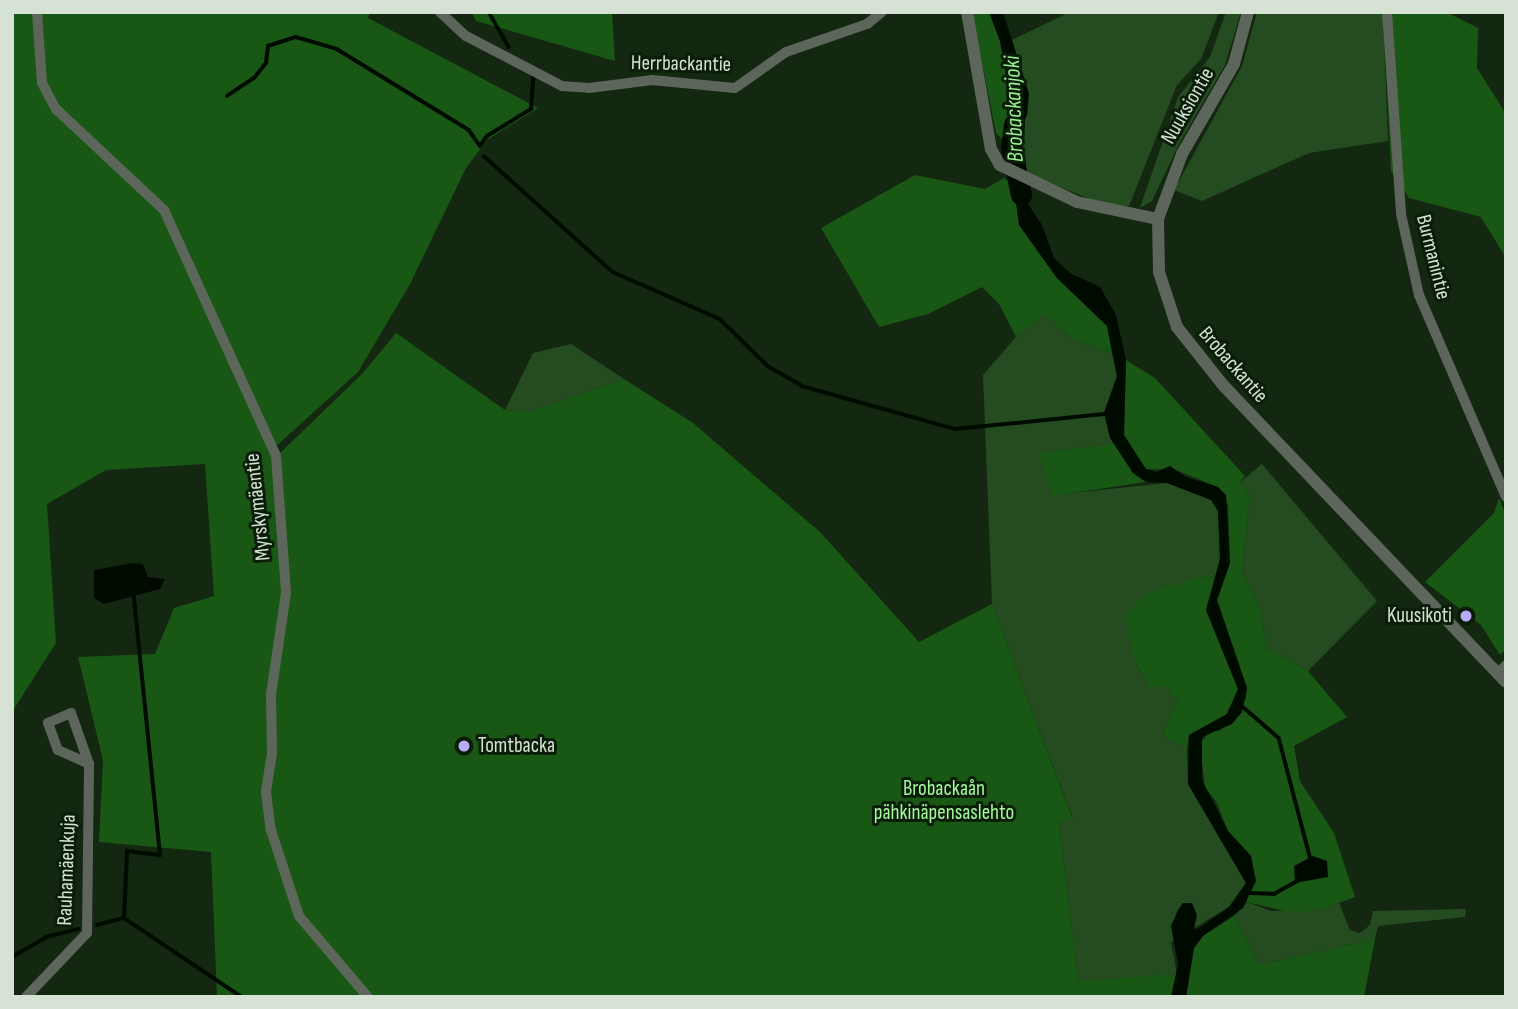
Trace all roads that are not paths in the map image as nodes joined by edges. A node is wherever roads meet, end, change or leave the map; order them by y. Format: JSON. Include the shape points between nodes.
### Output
{"nodes":[{"id":1,"x":37,"y":12,"type":"edge"},
{"id":2,"x":440,"y":12,"type":"edge"},
{"id":3,"x":882,"y":12,"type":"edge"},
{"id":4,"x":967,"y":12,"type":"edge"},
{"id":5,"x":1248,"y":12,"type":"edge"},
{"id":6,"x":1387,"y":12,"type":"edge"},
{"id":7,"x":1158,"y":219,"type":"junction"},
{"id":8,"x":1506,"y":497,"type":"edge"},
{"id":9,"x":1503,"y":673,"type":"edge"},
{"id":10,"x":89,"y":764,"type":"junction"},
{"id":11,"x":26,"y":997,"type":"edge"},
{"id":12,"x":368,"y":997,"type":"edge"}],
"edges":[{"from":1,"to":12,"type":"street","name":"Myrskymäentie","via":[[41,83],[57,109],[164,210],[276,456],[286,593],[271,694],[272,753],[266,792],[271,830],[299,916]]},
{"from":2,"to":3,"type":"street","name":"Herrbackantie","via":[[466,36],[562,86],[589,88],[652,80],[735,88],[786,52],[867,24]]},
{"from":4,"to":7,"type":"street","via":[[991,149],[1000,165],[1077,202]]},
{"from":5,"to":7,"type":"street","name":"Nuuksiontie","via":[[1234,64],[1181,155]]},
{"from":6,"to":8,"type":"street","name":"Burmanintie","via":[[1400,202],[1419,295]]},
{"from":7,"to":9,"type":"street","name":"Brobackantie","via":[[1163,290],[1190,348]]},
{"from":10,"to":10,"type":"street","name":"Rauhamäenkuja","via":[[71,713],[48,723],[58,750]]},
{"from":10,"to":11,"type":"street","name":"Rauhamäenkuja","via":[[87,933]]}]}
